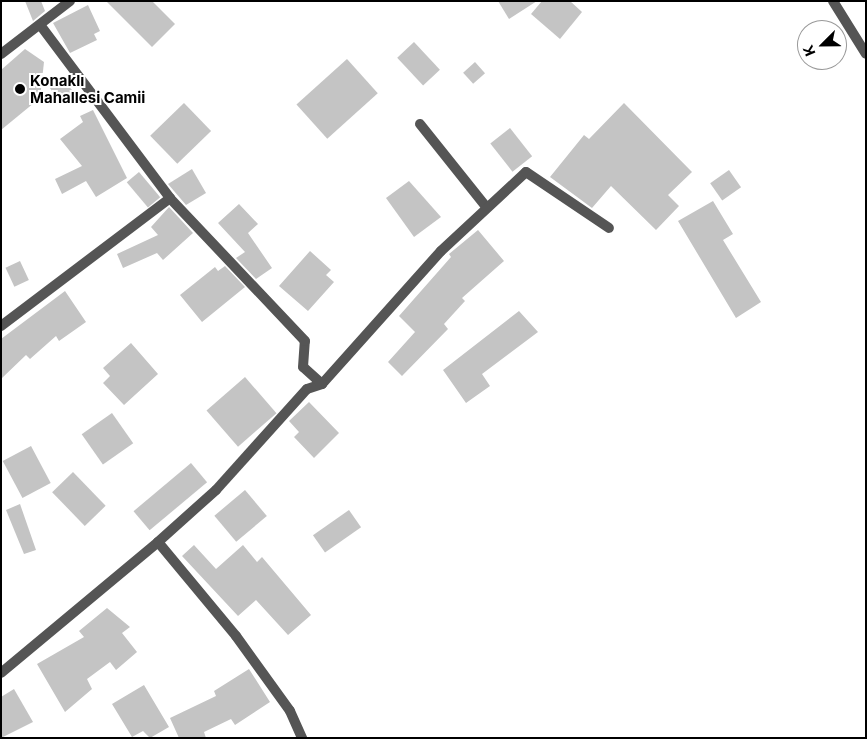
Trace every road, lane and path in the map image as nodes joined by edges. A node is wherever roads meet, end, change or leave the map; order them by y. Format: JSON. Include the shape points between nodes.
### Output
{"nodes":[{"id":1,"x":70,"y":1,"type":"edge"},
{"id":2,"x":833,"y":1,"type":"edge"},
{"id":3,"x":41,"y":26,"type":"junction"},
{"id":4,"x":1,"y":54,"type":"edge"},
{"id":5,"x":866,"y":54,"type":"edge"},
{"id":6,"x":420,"y":124,"type":"dead end"},
{"id":7,"x":170,"y":198,"type":"junction"},
{"id":8,"x":487,"y":208,"type":"junction"},
{"id":9,"x":609,"y":228,"type":"dead end"},
{"id":10,"x":1,"y":326,"type":"edge"},
{"id":11,"x":322,"y":384,"type":"junction"},
{"id":12,"x":158,"y":542,"type":"junction"},
{"id":13,"x":1,"y":673,"type":"edge"},
{"id":14,"x":302,"y":738,"type":"edge"}],
"edges":[{"from":1,"to":3,"type":"street"},
{"from":2,"to":5,"type":"street"},
{"from":3,"to":4,"type":"street"},
{"from":3,"to":7,"type":"street"},
{"from":6,"to":8,"type":"street"},
{"from":7,"to":10,"type":"street"},
{"from":7,"to":11,"type":"street","via":[[304,341],[303,367]]},
{"from":8,"to":9,"type":"street","via":[[526,172]]},
{"from":8,"to":11,"type":"street","via":[[441,251]]},
{"from":11,"to":12,"type":"street","via":[[307,389],[216,490]]},
{"from":12,"to":13,"type":"street"},
{"from":12,"to":14,"type":"street","via":[[236,636],[290,711]]}]}
